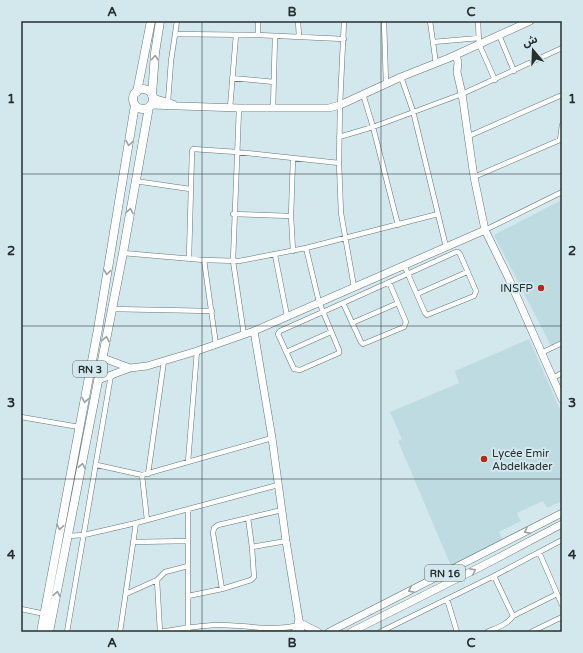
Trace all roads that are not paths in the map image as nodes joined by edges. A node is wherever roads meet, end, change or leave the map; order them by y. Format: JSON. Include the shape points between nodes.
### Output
{"nodes":[{"id":1,"x":151,"y":21,"type":"edge"},
{"id":2,"x":160,"y":21,"type":"edge"},
{"id":3,"x":177,"y":21,"type":"edge"},
{"id":4,"x":258,"y":21,"type":"edge"},
{"id":5,"x":298,"y":21,"type":"edge"},
{"id":6,"x":344,"y":21,"type":"edge"},
{"id":7,"x":384,"y":21,"type":"edge"},
{"id":8,"x":430,"y":21,"type":"edge"},
{"id":9,"x":478,"y":21,"type":"edge"},
{"id":10,"x":530,"y":21,"type":"edge"},
{"id":11,"x":175,"y":34,"type":"junction"},
{"id":12,"x":236,"y":35,"type":"junction"},
{"id":13,"x":258,"y":35,"type":"junction"},
{"id":14,"x":499,"y":35,"type":"junction"},
{"id":15,"x":275,"y":36,"type":"junction"},
{"id":16,"x":299,"y":37,"type":"junction"},
{"id":17,"x":344,"y":39,"type":"junction"},
{"id":18,"x":479,"y":41,"type":"junction"},
{"id":19,"x":433,"y":42,"type":"junction"},
{"id":20,"x":562,"y":48,"type":"edge"},
{"id":21,"x":456,"y":55,"type":"junction"},
{"id":22,"x":448,"y":58,"type":"junction"},
{"id":23,"x":436,"y":64,"type":"junction"},
{"id":24,"x":514,"y":71,"type":"junction"},
{"id":25,"x":457,"y":72,"type":"junction"},
{"id":26,"x":401,"y":77,"type":"junction"},
{"id":27,"x":232,"y":78,"type":"junction"},
{"id":28,"x":495,"y":80,"type":"junction"},
{"id":29,"x":274,"y":82,"type":"junction"},
{"id":30,"x":386,"y":84,"type":"junction"},
{"id":31,"x":137,"y":92,"type":"junction"},
{"id":32,"x":362,"y":94,"type":"junction"},
{"id":33,"x":462,"y":94,"type":"junction"},
{"id":34,"x":562,"y":95,"type":"edge"},
{"id":35,"x":151,"y":101,"type":"junction"},
{"id":36,"x":171,"y":104,"type":"junction"},
{"id":37,"x":135,"y":105,"type":"junction"},
{"id":38,"x":340,"y":105,"type":"junction"},
{"id":39,"x":230,"y":108,"type":"junction"},
{"id":40,"x":238,"y":108,"type":"junction"},
{"id":41,"x":273,"y":109,"type":"junction"},
{"id":42,"x":413,"y":111,"type":"junction"},
{"id":43,"x":562,"y":125,"type":"edge"},
{"id":44,"x":373,"y":127,"type":"junction"},
{"id":45,"x":469,"y":136,"type":"junction"},
{"id":46,"x":339,"y":137,"type":"junction"},
{"id":47,"x":561,"y":139,"type":"edge"},
{"id":48,"x":237,"y":152,"type":"junction"},
{"id":49,"x":293,"y":158,"type":"junction"},
{"id":50,"x":339,"y":163,"type":"junction"},
{"id":51,"x":474,"y":177,"type":"junction"},
{"id":52,"x":135,"y":181,"type":"junction"},
{"id":53,"x":190,"y":189,"type":"junction"},
{"id":54,"x":562,"y":192,"type":"edge"},
{"id":55,"x":234,"y":214,"type":"junction"},
{"id":56,"x":438,"y":214,"type":"junction"},
{"id":57,"x":291,"y":216,"type":"junction"},
{"id":58,"x":398,"y":225,"type":"junction"},
{"id":59,"x":485,"y":230,"type":"junction"},
{"id":60,"x":344,"y":238,"type":"junction"},
{"id":61,"x":446,"y":247,"type":"junction"},
{"id":62,"x":306,"y":248,"type":"junction"},
{"id":63,"x":293,"y":250,"type":"junction"},
{"id":64,"x":123,"y":253,"type":"junction"},
{"id":65,"x":275,"y":255,"type":"junction"},
{"id":66,"x":189,"y":258,"type":"junction"},
{"id":67,"x":204,"y":260,"type":"junction"},
{"id":68,"x":232,"y":261,"type":"junction"},
{"id":69,"x":404,"y":265,"type":"junction"},
{"id":70,"x":467,"y":272,"type":"junction"},
{"id":71,"x":408,"y":274,"type":"junction"},
{"id":72,"x":389,"y":282,"type":"junction"},
{"id":73,"x":354,"y":287,"type":"junction"},
{"id":74,"x":417,"y":294,"type":"junction"},
{"id":75,"x":319,"y":302,"type":"junction"},
{"id":76,"x":343,"y":303,"type":"junction"},
{"id":77,"x":398,"y":303,"type":"junction"},
{"id":78,"x":111,"y":309,"type":"junction"},
{"id":79,"x":212,"y":311,"type":"junction"},
{"id":80,"x":323,"y":312,"type":"junction"},
{"id":81,"x":287,"y":316,"type":"junction"},
{"id":82,"x":352,"y":323,"type":"junction"},
{"id":83,"x":254,"y":331,"type":"junction"},
{"id":84,"x":331,"y":332,"type":"junction"},
{"id":85,"x":244,"y":334,"type":"junction"},
{"id":86,"x":562,"y":342,"type":"edge"},
{"id":87,"x":216,"y":345,"type":"junction"},
{"id":88,"x":197,"y":351,"type":"junction"},
{"id":89,"x":286,"y":352,"type":"junction"},
{"id":90,"x":541,"y":353,"type":"junction"},
{"id":91,"x":103,"y":358,"type":"junction"},
{"id":92,"x":164,"y":361,"type":"junction"},
{"id":93,"x":130,"y":368,"type":"junction"},
{"id":94,"x":562,"y":373,"type":"edge"},
{"id":95,"x":112,"y":376,"type":"junction"},
{"id":96,"x":552,"y":378,"type":"junction"},
{"id":97,"x":98,"y":380,"type":"junction"},
{"id":98,"x":562,"y":399,"type":"edge"},
{"id":99,"x":21,"y":417,"type":"edge"},
{"id":100,"x":80,"y":427,"type":"junction"},
{"id":101,"x":272,"y":438,"type":"junction"},
{"id":102,"x":188,"y":462,"type":"junction"},
{"id":103,"x":96,"y":466,"type":"junction"},
{"id":104,"x":148,"y":474,"type":"junction"},
{"id":105,"x":142,"y":475,"type":"junction"},
{"id":106,"x":278,"y":485,"type":"junction"},
{"id":107,"x":188,"y":509,"type":"junction"},
{"id":108,"x":282,"y":510,"type":"junction"},
{"id":109,"x":562,"y":513,"type":"edge"},
{"id":110,"x":248,"y":518,"type":"junction"},
{"id":111,"x":147,"y":520,"type":"junction"},
{"id":112,"x":136,"y":523,"type":"junction"},
{"id":113,"x":562,"y":524,"type":"edge"},
{"id":114,"x":84,"y":535,"type":"junction"},
{"id":115,"x":68,"y":536,"type":"junction"},
{"id":116,"x":286,"y":540,"type":"junction"},
{"id":117,"x":562,"y":540,"type":"edge"},
{"id":118,"x":188,"y":541,"type":"junction"},
{"id":119,"x":133,"y":542,"type":"junction"},
{"id":120,"x":252,"y":547,"type":"junction"},
{"id":121,"x":539,"y":552,"type":"junction"},
{"id":122,"x":188,"y":566,"type":"junction"},
{"id":123,"x":494,"y":576,"type":"junction"},
{"id":124,"x":158,"y":580,"type":"junction"},
{"id":125,"x":222,"y":589,"type":"junction"},
{"id":126,"x":126,"y":594,"type":"junction"},
{"id":127,"x":557,"y":594,"type":"junction"},
{"id":128,"x":188,"y":596,"type":"junction"},
{"id":129,"x":447,"y":599,"type":"junction"},
{"id":130,"x":562,"y":604,"type":"edge"},
{"id":131,"x":21,"y":609,"type":"edge"},
{"id":132,"x":45,"y":614,"type":"junction"},
{"id":133,"x":513,"y":616,"type":"junction"},
{"id":134,"x":562,"y":618,"type":"edge"},
{"id":135,"x":500,"y":626,"type":"junction"},
{"id":136,"x":298,"y":628,"type":"edge"},
{"id":137,"x":188,"y":630,"type":"edge"},
{"id":138,"x":284,"y":630,"type":"edge"},
{"id":139,"x":41,"y":632,"type":"edge"},
{"id":140,"x":49,"y":632,"type":"edge"},
{"id":141,"x":66,"y":632,"type":"edge"},
{"id":142,"x":120,"y":632,"type":"edge"},
{"id":143,"x":160,"y":632,"type":"edge"},
{"id":144,"x":318,"y":632,"type":"edge"},
{"id":145,"x":329,"y":632,"type":"edge"},
{"id":146,"x":351,"y":632,"type":"edge"},
{"id":147,"x":380,"y":632,"type":"edge"},
{"id":148,"x":457,"y":632,"type":"edge"},
{"id":149,"x":487,"y":632,"type":"edge"},
{"id":150,"x":503,"y":632,"type":"edge"},
{"id":151,"x":531,"y":632,"type":"edge"}],
"edges":[{"from":1,"to":31,"type":"highway"},
{"from":35,"to":2,"type":"highway","number":"RN 3","one_way":true},
{"from":3,"to":11,"type":"street"},
{"from":4,"to":13,"type":"street"},
{"from":5,"to":16,"type":"street"},
{"from":6,"to":17,"type":"street"},
{"from":7,"to":30,"type":"street"},
{"from":8,"to":19,"type":"street"},
{"from":9,"to":18,"type":"street"},
{"from":10,"to":14,"type":"street"},
{"from":11,"to":12,"type":"street"},
{"from":11,"to":36,"type":"street"},
{"from":12,"to":13,"type":"street"},
{"from":12,"to":27,"type":"street"},
{"from":13,"to":15,"type":"street"},
{"from":14,"to":18,"type":"street"},
{"from":14,"to":24,"type":"street"},
{"from":15,"to":16,"type":"street"},
{"from":15,"to":29,"type":"street"},
{"from":16,"to":17,"type":"street"},
{"from":17,"to":38,"type":"street"},
{"from":18,"to":19,"type":"street"},
{"from":18,"to":21,"type":"street"},
{"from":18,"to":28,"type":"street"},
{"from":19,"to":23,"type":"street"},
{"from":20,"to":24,"type":"street"},
{"from":21,"to":22,"type":"street"},
{"from":21,"to":25,"type":"street"},
{"from":22,"to":23,"type":"street"},
{"from":22,"to":25,"type":"street"},
{"from":23,"to":26,"type":"street"},
{"from":24,"to":28,"type":"street"},
{"from":25,"to":33,"type":"street"},
{"from":26,"to":30,"type":"street"},
{"from":26,"to":42,"type":"street"},
{"from":27,"to":29,"type":"street"},
{"from":27,"to":39,"type":"street"},
{"from":28,"to":33,"type":"street"},
{"from":29,"to":41,"type":"street"},
{"from":30,"to":32,"type":"street"},
{"from":31,"to":35,"type":"highway","via":[[146,90]]},
{"from":31,"to":37,"type":"highway","via":[[134,96]]},
{"from":32,"to":38,"type":"street"},
{"from":32,"to":44,"type":"street"},
{"from":33,"to":42,"type":"street"},
{"from":33,"to":45,"type":"street"},
{"from":34,"to":45,"type":"street"},
{"from":35,"to":36,"type":"street"},
{"from":35,"to":37,"type":"highway","via":[[143,109]]},
{"from":35,"to":52,"type":"highway","number":"RN 3"},
{"from":36,"to":39,"type":"street"},
{"from":37,"to":100,"type":"highway","number":"RN 3","one_way":true},
{"from":38,"to":41,"type":"street"},
{"from":38,"to":46,"type":"street"},
{"from":39,"to":40,"type":"street"},
{"from":40,"to":41,"type":"street"},
{"from":40,"to":48,"type":"street"},
{"from":42,"to":44,"type":"street"},
{"from":42,"to":56,"type":"street"},
{"from":43,"to":47,"type":"street"},
{"from":44,"to":46,"type":"street"},
{"from":44,"to":58,"type":"street"},
{"from":45,"to":51,"type":"street"},
{"from":46,"to":50,"type":"street"},
{"from":47,"to":51,"type":"street"},
{"from":48,"to":49,"type":"street"},
{"from":48,"to":53,"type":"street","via":[[193,149]]},
{"from":48,"to":55,"type":"street"},
{"from":49,"to":50,"type":"street"},
{"from":49,"to":57,"type":"street"},
{"from":50,"to":60,"type":"street"},
{"from":51,"to":59,"type":"street"},
{"from":52,"to":53,"type":"street"},
{"from":64,"to":52,"type":"highway","number":"RN 3","one_way":true},
{"from":53,"to":66,"type":"street"},
{"from":54,"to":59,"type":"street"},
{"from":55,"to":57,"type":"street"},
{"from":55,"to":68,"type":"street"},
{"from":56,"to":58,"type":"street"},
{"from":56,"to":61,"type":"street"},
{"from":57,"to":63,"type":"street"},
{"from":58,"to":60,"type":"street"},
{"from":59,"to":61,"type":"street"},
{"from":59,"to":90,"type":"street"},
{"from":60,"to":62,"type":"street"},
{"from":60,"to":73,"type":"street"},
{"from":61,"to":69,"type":"street"},
{"from":62,"to":63,"type":"street"},
{"from":62,"to":75,"type":"street"},
{"from":63,"to":65,"type":"street"},
{"from":64,"to":66,"type":"street"},
{"from":64,"to":78,"type":"highway","number":"RN 3"},
{"from":65,"to":68,"type":"street"},
{"from":65,"to":81,"type":"street"},
{"from":66,"to":67,"type":"street"},
{"from":67,"to":68,"type":"street"},
{"from":67,"to":79,"type":"street"},
{"from":68,"to":85,"type":"street"},
{"from":69,"to":71,"type":"street"},
{"from":69,"to":73,"type":"street"},
{"from":70,"to":71,"type":"street","via":[[458,252]]},
{"from":70,"to":74,"type":"street"},
{"from":70,"to":74,"type":"street","via":[[476,292],[474,296],[427,315]]},
{"from":71,"to":72,"type":"street"},
{"from":71,"to":74,"type":"street"},
{"from":72,"to":76,"type":"street"},
{"from":72,"to":77,"type":"street"},
{"from":73,"to":75,"type":"street"},
{"from":75,"to":80,"type":"street"},
{"from":75,"to":81,"type":"street"},
{"from":76,"to":80,"type":"street"},
{"from":76,"to":82,"type":"street"},
{"from":77,"to":82,"type":"street"},
{"from":77,"to":82,"type":"street","via":[[406,322],[404,327],[363,344]]},
{"from":78,"to":79,"type":"street"},
{"from":91,"to":78,"type":"highway","number":"RN 3","one_way":true},
{"from":79,"to":87,"type":"street"},
{"from":80,"to":84,"type":"street"},
{"from":80,"to":89,"type":"street","via":[[278,332]]},
{"from":81,"to":83,"type":"street"},
{"from":83,"to":85,"type":"street"},
{"from":83,"to":101,"type":"street"},
{"from":84,"to":89,"type":"street"},
{"from":84,"to":89,"type":"street","via":[[339,350],[337,354],[297,370],[294,369]]},
{"from":85,"to":87,"type":"street"},
{"from":86,"to":90,"type":"street"},
{"from":87,"to":88,"type":"street"},
{"from":88,"to":92,"type":"street"},
{"from":88,"to":102,"type":"street"},
{"from":90,"to":96,"type":"street"},
{"from":91,"to":93,"type":"street"},
{"from":91,"to":97,"type":"highway","number":"RN 3"},
{"from":92,"to":93,"type":"street"},
{"from":92,"to":104,"type":"street"},
{"from":93,"to":95,"type":"street"},
{"from":94,"to":96,"type":"street"},
{"from":95,"to":97,"type":"street"},
{"from":95,"to":103,"type":"street"},
{"from":96,"to":98,"type":"street"},
{"from":115,"to":97,"type":"highway","number":"RN 3","one_way":true},
{"from":99,"to":100,"type":"street"},
{"from":100,"to":132,"type":"highway","number":"RN 3","one_way":true},
{"from":101,"to":102,"type":"street"},
{"from":101,"to":106,"type":"street"},
{"from":102,"to":104,"type":"street"},
{"from":103,"to":105,"type":"street"},
{"from":103,"to":114,"type":"street"},
{"from":104,"to":105,"type":"street"},
{"from":105,"to":111,"type":"street"},
{"from":106,"to":107,"type":"street"},
{"from":106,"to":108,"type":"street"},
{"from":107,"to":111,"type":"street"},
{"from":107,"to":118,"type":"street"},
{"from":108,"to":110,"type":"street"},
{"from":108,"to":116,"type":"street"},
{"from":109,"to":145,"type":"street","number":"RN 16","one_way":true},
{"from":110,"to":120,"type":"street"},
{"from":110,"to":125,"type":"street","via":[[214,528]]},
{"from":111,"to":112,"type":"street"},
{"from":112,"to":114,"type":"street"},
{"from":112,"to":119,"type":"street"},
{"from":146,"to":113,"type":"street","number":"RN 16","one_way":true},
{"from":114,"to":115,"type":"street"},
{"from":114,"to":141,"type":"street"},
{"from":140,"to":115,"type":"highway","number":"RN 3","one_way":true},
{"from":116,"to":120,"type":"street"},
{"from":116,"to":136,"type":"street"},
{"from":117,"to":121,"type":"street"},
{"from":118,"to":119,"type":"street"},
{"from":118,"to":122,"type":"street"},
{"from":119,"to":126,"type":"street"},
{"from":120,"to":125,"type":"street","via":[[254,577]]},
{"from":121,"to":123,"type":"street"},
{"from":121,"to":127,"type":"street"},
{"from":122,"to":124,"type":"street","via":[[165,572]]},
{"from":122,"to":128,"type":"street"},
{"from":123,"to":129,"type":"street"},
{"from":123,"to":133,"type":"street"},
{"from":124,"to":126,"type":"street"},
{"from":124,"to":143,"type":"street"},
{"from":125,"to":128,"type":"street"},
{"from":126,"to":142,"type":"street"},
{"from":127,"to":130,"type":"street"},
{"from":127,"to":133,"type":"street"},
{"from":128,"to":137,"type":"street"},
{"from":129,"to":147,"type":"street"},
{"from":129,"to":148,"type":"street"},
{"from":131,"to":132,"type":"street"},
{"from":132,"to":139,"type":"highway","number":"RN 3"},
{"from":133,"to":135,"type":"street"},
{"from":134,"to":151,"type":"street"},
{"from":135,"to":149,"type":"street"},
{"from":135,"to":150,"type":"street"},
{"from":136,"to":138,"type":"street"},
{"from":136,"to":144,"type":"street"},
{"from":137,"to":138,"type":"street","via":[[205,625]]},
{"from":137,"to":143,"type":"street"}]}
